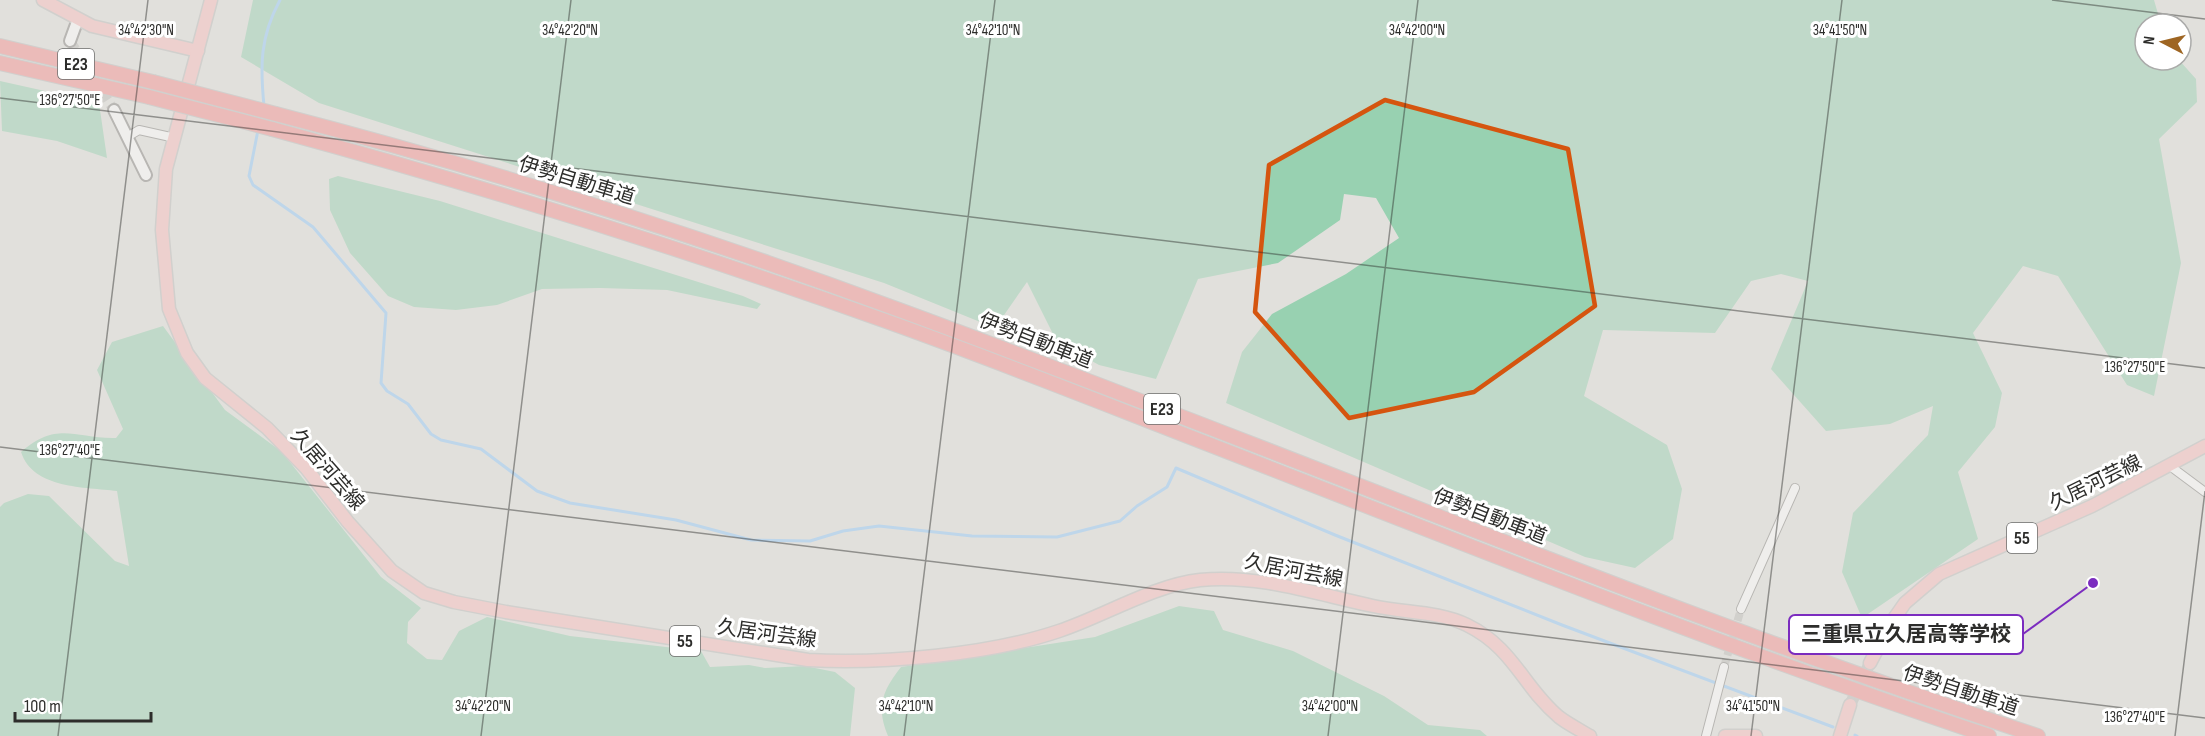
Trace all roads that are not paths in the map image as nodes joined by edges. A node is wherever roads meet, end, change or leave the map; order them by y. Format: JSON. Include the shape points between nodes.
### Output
{"nodes":[{"id":1,"x":42,"y":0,"type":"edge"},
{"id":2,"x":211,"y":0,"type":"edge"},
{"id":3,"x":78,"y":19,"type":"junction"},
{"id":4,"x":70,"y":41,"type":"dead end"},
{"id":5,"x":0,"y":46,"type":"edge"},
{"id":6,"x":198,"y":51,"type":"junction"},
{"id":7,"x":0,"y":63,"type":"edge"},
{"id":8,"x":114,"y":110,"type":"tunnel mouth"},
{"id":9,"x":127,"y":136,"type":"junction"},
{"id":10,"x":175,"y":138,"type":"junction"},
{"id":11,"x":146,"y":175,"type":"dead end"},
{"id":12,"x":2205,"y":446,"type":"edge"},
{"id":13,"x":2170,"y":466,"type":"junction"},
{"id":14,"x":1795,"y":488,"type":"dead end"},
{"id":15,"x":2205,"y":492,"type":"edge"},
{"id":16,"x":1742,"y":609,"type":"tunnel mouth"},
{"id":17,"x":1870,"y":663,"type":"tunnel mouth"},
{"id":18,"x":1724,"y":667,"type":"tunnel mouth"},
{"id":19,"x":1850,"y":705,"type":"tunnel mouth"},
{"id":20,"x":1590,"y":736,"type":"edge"},
{"id":21,"x":1706,"y":736,"type":"edge"},
{"id":22,"x":1725,"y":736,"type":"edge"},
{"id":23,"x":1756,"y":736,"type":"edge"},
{"id":24,"x":1840,"y":736,"type":"edge"},
{"id":25,"x":1989,"y":736,"type":"edge"},
{"id":26,"x":2038,"y":736,"type":"edge"}],
"edges":[{"from":1,"to":3,"type":"main road"},
{"from":2,"to":6,"type":"main road","name":"久居河芸線","number":"55"},
{"from":3,"to":4,"type":"street"},
{"from":3,"to":6,"type":"main road","via":[[92,26]]},
{"from":5,"to":26,"type":"highway","name":"伊勢自動車道","number":"E23","bridge":true,"via":[[426,153],[605,209],[889,306],[1670,607],[1872,681]]},
{"from":6,"to":10,"type":"main road","name":"久居河芸線","number":"55"},
{"from":7,"to":25,"type":"highway","name":"伊勢自動車道","number":"E23","bridge":true,"via":[[272,129],[622,231],[885,321],[1664,621]]},
{"from":8,"to":9,"type":"street"},
{"from":9,"to":10,"type":"street","via":[[139,130]]},
{"from":9,"to":11,"type":"street"},
{"from":10,"to":20,"type":"main road","name":"久居河芸線","number":"55","via":[[166,169],[163,202],[164,270],[169,309],[187,353],[206,378],[267,428],[306,468],[392,571],[424,593],[506,612],[838,662],[1008,644],[1094,619],[1178,585],[1228,578],[1257,580],[1466,624],[1502,647],[1558,716]]},
{"from":12,"to":13,"type":"main road","name":"久居河芸線","number":"55"},
{"from":13,"to":15,"type":"street"},
{"from":13,"to":17,"type":"main road","name":"久居河芸線","number":"55","via":[[2092,506],[1939,574],[1905,603]]},
{"from":14,"to":16,"type":"street"},
{"from":18,"to":21,"type":"street"},
{"from":19,"to":24,"type":"main road"},
{"from":22,"to":23,"type":"main road"}]}
